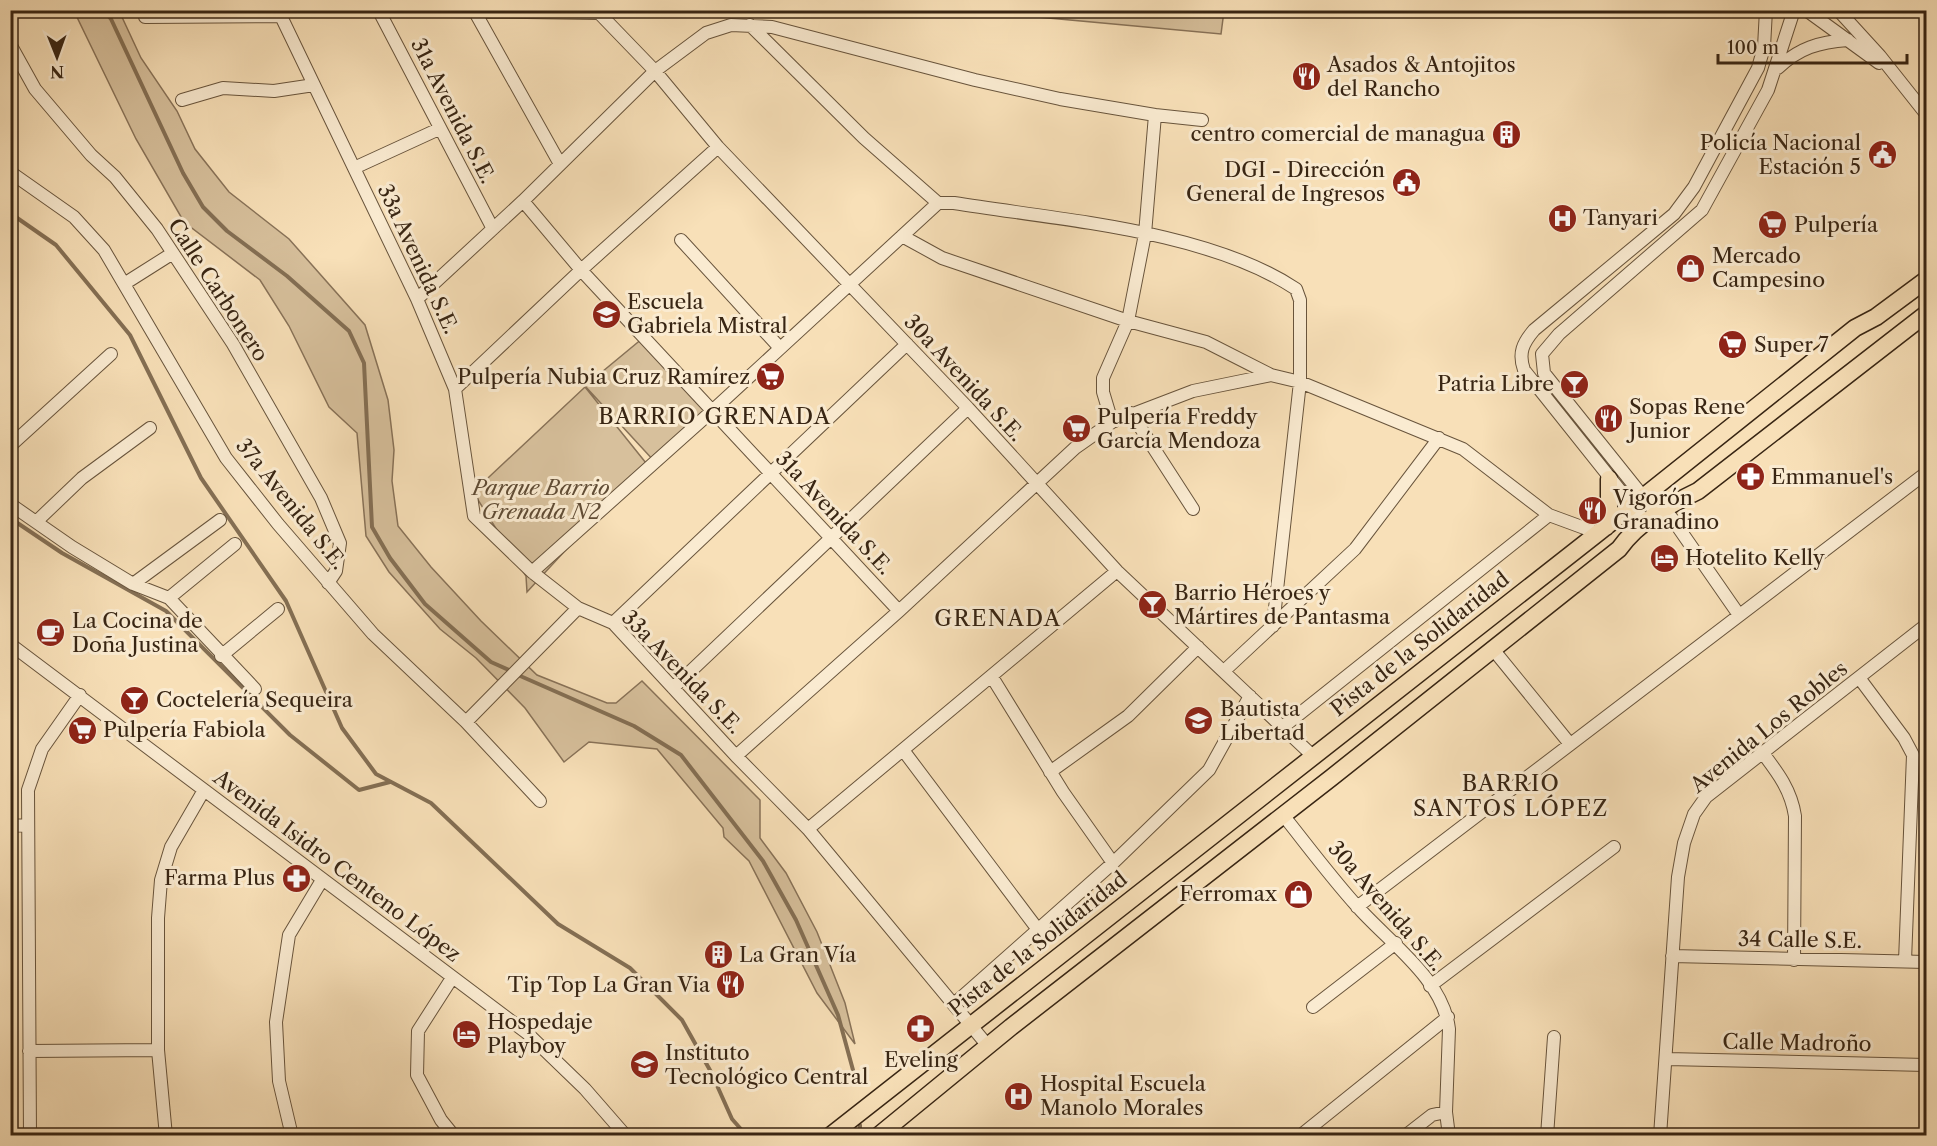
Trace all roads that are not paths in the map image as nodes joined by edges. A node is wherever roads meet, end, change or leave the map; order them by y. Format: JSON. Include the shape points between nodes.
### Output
{"nodes":[{"id":1,"x":374,"y":10,"type":"edge"},
{"id":2,"x":379,"y":10,"type":"edge"},
{"id":3,"x":1766,"y":10,"type":"edge"},
{"id":4,"x":1794,"y":10,"type":"edge"},
{"id":5,"x":1806,"y":10,"type":"edge"},
{"id":6,"x":1838,"y":10,"type":"edge"},
{"id":7,"x":475,"y":12,"type":"edge"},
{"id":8,"x":279,"y":13,"type":"edge"},
{"id":9,"x":145,"y":17,"type":"dead end"},
{"id":10,"x":750,"y":25,"type":"junction"},
{"id":11,"x":1848,"y":40,"type":"junction"},
{"id":12,"x":10,"y":44,"type":"edge"},
{"id":13,"x":1777,"y":69,"type":"junction"},
{"id":14,"x":1888,"y":69,"type":"junction"},
{"id":15,"x":655,"y":71,"type":"junction"},
{"id":16,"x":314,"y":85,"type":"junction"},
{"id":17,"x":182,"y":100,"type":"dead end"},
{"id":18,"x":1926,"y":114,"type":"edge"},
{"id":19,"x":1155,"y":115,"type":"junction"},
{"id":20,"x":1202,"y":120,"type":"dead end"},
{"id":21,"x":439,"y":129,"type":"junction"},
{"id":22,"x":718,"y":147,"type":"junction"},
{"id":23,"x":560,"y":164,"type":"junction"},
{"id":24,"x":354,"y":168,"type":"junction"},
{"id":25,"x":10,"y":172,"type":"edge"},
{"id":26,"x":523,"y":201,"type":"junction"},
{"id":27,"x":938,"y":202,"type":"junction"},
{"id":28,"x":492,"y":229,"type":"junction"},
{"id":29,"x":1144,"y":234,"type":"junction"},
{"id":30,"x":902,"y":236,"type":"junction"},
{"id":31,"x":681,"y":240,"type":"dead end"},
{"id":32,"x":173,"y":253,"type":"junction"},
{"id":33,"x":581,"y":270,"type":"junction"},
{"id":34,"x":1926,"y":280,"type":"edge"},
{"id":35,"x":124,"y":284,"type":"junction"},
{"id":36,"x":849,"y":284,"type":"junction"},
{"id":37,"x":417,"y":299,"type":"junction"},
{"id":38,"x":1925,"y":317,"type":"edge"},
{"id":39,"x":1128,"y":321,"type":"junction"},
{"id":40,"x":907,"y":344,"type":"junction"},
{"id":41,"x":780,"y":348,"type":"junction"},
{"id":42,"x":111,"y":354,"type":"dead end"},
{"id":43,"x":1271,"y":375,"type":"junction"},
{"id":44,"x":1300,"y":382,"type":"junction"},
{"id":45,"x":455,"y":389,"type":"junction"},
{"id":46,"x":968,"y":408,"type":"junction"},
{"id":47,"x":711,"y":412,"type":"junction"},
{"id":48,"x":1131,"y":414,"type":"junction"},
{"id":49,"x":1113,"y":422,"type":"junction"},
{"id":50,"x":150,"y":428,"type":"dead end"},
{"id":51,"x":1439,"y":438,"type":"junction"},
{"id":52,"x":10,"y":446,"type":"edge"},
{"id":53,"x":1926,"y":473,"type":"edge"},
{"id":54,"x":771,"y":474,"type":"junction"},
{"id":55,"x":1610,"y":479,"type":"junction"},
{"id":56,"x":1037,"y":485,"type":"junction"},
{"id":57,"x":1637,"y":501,"type":"junction"},
{"id":58,"x":10,"y":504,"type":"edge"},
{"id":59,"x":1193,"y":509,"type":"dead end"},
{"id":60,"x":1549,"y":515,"type":"junction"},
{"id":61,"x":1658,"y":518,"type":"junction"},
{"id":62,"x":220,"y":520,"type":"dead end"},
{"id":63,"x":36,"y":522,"type":"junction"},
{"id":64,"x":1602,"y":530,"type":"junction"},
{"id":65,"x":830,"y":539,"type":"junction"},
{"id":66,"x":235,"y":544,"type":"dead end"},
{"id":67,"x":1619,"y":549,"type":"junction"},
{"id":68,"x":1117,"y":571,"type":"junction"},
{"id":69,"x":532,"y":572,"type":"junction"},
{"id":70,"x":328,"y":583,"type":"junction"},
{"id":71,"x":133,"y":584,"type":"junction"},
{"id":72,"x":169,"y":598,"type":"junction"},
{"id":73,"x":578,"y":608,"type":"junction"},
{"id":74,"x":278,"y":609,"type":"dead end"},
{"id":75,"x":899,"y":611,"type":"junction"},
{"id":76,"x":1739,"y":615,"type":"junction"},
{"id":77,"x":613,"y":623,"type":"junction"},
{"id":78,"x":1926,"y":625,"type":"edge"},
{"id":79,"x":1273,"y":626,"type":"junction"},
{"id":80,"x":10,"y":644,"type":"edge"},
{"id":81,"x":1198,"y":647,"type":"junction"},
{"id":82,"x":1492,"y":648,"type":"junction"},
{"id":83,"x":221,"y":656,"type":"junction"},
{"id":84,"x":1224,"y":671,"type":"junction"},
{"id":85,"x":992,"y":677,"type":"junction"},
{"id":86,"x":1860,"y":679,"type":"junction"},
{"id":87,"x":673,"y":688,"type":"junction"},
{"id":88,"x":255,"y":689,"type":"dead end"},
{"id":89,"x":80,"y":695,"type":"junction"},
{"id":90,"x":1250,"y":696,"type":"junction"},
{"id":91,"x":466,"y":722,"type":"junction"},
{"id":92,"x":1284,"y":727,"type":"junction"},
{"id":93,"x":1570,"y":744,"type":"junction"},
{"id":94,"x":903,"y":750,"type":"junction"},
{"id":95,"x":1762,"y":752,"type":"junction"},
{"id":96,"x":736,"y":756,"type":"junction"},
{"id":97,"x":1314,"y":757,"type":"junction"},
{"id":98,"x":1050,"y":772,"type":"junction"},
{"id":99,"x":204,"y":790,"type":"junction"},
{"id":100,"x":540,"y":801,"type":"dead end"},
{"id":101,"x":1283,"y":815,"type":"junction"},
{"id":102,"x":27,"y":825,"type":"junction"},
{"id":103,"x":10,"y":826,"type":"edge"},
{"id":104,"x":808,"y":829,"type":"junction"},
{"id":105,"x":1614,"y":847,"type":"dead end"},
{"id":106,"x":1113,"y":863,"type":"junction"},
{"id":107,"x":322,"y":880,"type":"junction"},
{"id":108,"x":1357,"y":907,"type":"junction"},
{"id":109,"x":1039,"y":931,"type":"junction"},
{"id":110,"x":1396,"y":943,"type":"junction"},
{"id":111,"x":1672,"y":956,"type":"junction"},
{"id":112,"x":1794,"y":960,"type":"junction"},
{"id":113,"x":1905,"y":962,"type":"junction"},
{"id":114,"x":1926,"y":962,"type":"edge"},
{"id":115,"x":452,"y":978,"type":"junction"},
{"id":116,"x":1430,"y":986,"type":"junction"},
{"id":117,"x":954,"y":1004,"type":"junction"},
{"id":118,"x":1313,"y":1007,"type":"dead end"},
{"id":119,"x":1448,"y":1017,"type":"junction"},
{"id":120,"x":970,"y":1024,"type":"junction"},
{"id":121,"x":1554,"y":1037,"type":"dead end"},
{"id":122,"x":988,"y":1046,"type":"junction"},
{"id":123,"x":158,"y":1050,"type":"junction"},
{"id":124,"x":29,"y":1051,"type":"junction"},
{"id":125,"x":1667,"y":1059,"type":"junction"},
{"id":126,"x":1926,"y":1065,"type":"edge"},
{"id":127,"x":1446,"y":1112,"type":"junction"},
{"id":128,"x":30,"y":1136,"type":"edge"},
{"id":129,"x":166,"y":1136,"type":"edge"},
{"id":130,"x":292,"y":1136,"type":"edge"},
{"id":131,"x":454,"y":1136,"type":"edge"},
{"id":132,"x":626,"y":1136,"type":"edge"},
{"id":133,"x":830,"y":1136,"type":"edge"},
{"id":134,"x":878,"y":1136,"type":"edge"},
{"id":135,"x":1300,"y":1136,"type":"edge"},
{"id":136,"x":1405,"y":1136,"type":"edge"},
{"id":137,"x":1449,"y":1136,"type":"edge"},
{"id":138,"x":1547,"y":1136,"type":"edge"},
{"id":139,"x":1660,"y":1136,"type":"edge"}],
"edges":[{"from":1,"to":2,"type":"street"},
{"from":2,"to":7,"type":"street"},
{"from":2,"to":21,"type":"street","name":"31a Avenida S.E."},
{"from":3,"to":55,"type":"street","via":[[1764,47],[1758,68],[1686,201],[1663,225],[1534,330],[1522,346],[1524,370]]},
{"from":4,"to":13,"type":"street"},
{"from":5,"to":11,"type":"street"},
{"from":6,"to":14,"type":"street"},
{"from":7,"to":15,"type":"street","name":"30a Avenida S.E.","via":[[599,13]]},
{"from":7,"to":23,"type":"street"},
{"from":8,"to":9,"type":"street"},
{"from":8,"to":16,"type":"street","name":"33a Avenida S.E."},
{"from":10,"to":15,"type":"street","via":[[731,25],[706,33]]},
{"from":10,"to":19,"type":"street","via":[[772,27],[1060,99]]},
{"from":10,"to":27,"type":"street","via":[[864,138]]},
{"from":11,"to":13,"type":"street","via":[[1810,45],[1792,54]]},
{"from":11,"to":14,"type":"street"},
{"from":12,"to":32,"type":"street","name":"Calle Carbonero","via":[[35,89],[115,177]]},
{"from":13,"to":57,"type":"street","via":[[1702,210],[1559,334],[1542,354],[1545,373]]},
{"from":14,"to":18,"type":"street"},
{"from":15,"to":22,"type":"street","name":"30a Avenida S.E."},
{"from":15,"to":23,"type":"street"},
{"from":16,"to":17,"type":"street","via":[[274,91],[224,88]]},
{"from":16,"to":24,"type":"street","name":"33a Avenida S.E."},
{"from":19,"to":20,"type":"street"},
{"from":19,"to":29,"type":"street"},
{"from":21,"to":24,"type":"street"},
{"from":21,"to":28,"type":"street","name":"31a Avenida S.E."},
{"from":22,"to":33,"type":"street"},
{"from":22,"to":36,"type":"street","name":"30a Avenida S.E."},
{"from":23,"to":26,"type":"street"},
{"from":24,"to":37,"type":"street","name":"33a Avenida S.E."},
{"from":25,"to":35,"type":"street","name":"37a Avenida S.E.","via":[[74,217],[104,250]]},
{"from":26,"to":28,"type":"street"},
{"from":26,"to":33,"type":"street","name":"31a Avenida S.E."},
{"from":27,"to":29,"type":"street"},
{"from":27,"to":30,"type":"street"},
{"from":28,"to":37,"type":"street"},
{"from":29,"to":39,"type":"street"},
{"from":29,"to":44,"type":"street","via":[[1212,250],[1296,289],[1300,300]]},
{"from":30,"to":36,"type":"street"},
{"from":30,"to":39,"type":"street","via":[[942,258]]},
{"from":31,"to":41,"type":"street"},
{"from":32,"to":35,"type":"street"},
{"from":32,"to":70,"type":"street","name":"Calle Carbonero","via":[[234,344],[321,498],[340,543],[336,571]]},
{"from":33,"to":45,"type":"street"},
{"from":33,"to":47,"type":"street","name":"31a Avenida S.E."},
{"from":34,"to":57,"type":"main road","name":"Pista de la Solidaridad","via":[[1855,328]]},
{"from":35,"to":70,"type":"street","name":"37a Avenida S.E.","via":[[226,458]]},
{"from":36,"to":40,"type":"street","name":"30a Avenida S.E."},
{"from":36,"to":41,"type":"street"},
{"from":37,"to":45,"type":"street","name":"33a Avenida S.E."},
{"from":38,"to":61,"type":"main road"},
{"from":39,"to":43,"type":"street","via":[[1206,342]]},
{"from":39,"to":49,"type":"street","via":[[1103,378],[1103,393]]},
{"from":40,"to":46,"type":"street","name":"30a Avenida S.E."},
{"from":40,"to":54,"type":"street"},
{"from":41,"to":47,"type":"street"},
{"from":42,"to":52,"type":"street"},
{"from":43,"to":44,"type":"street"},
{"from":43,"to":48,"type":"street","via":[[1193,391]]},
{"from":44,"to":51,"type":"street"},
{"from":44,"to":79,"type":"street"},
{"from":45,"to":69,"type":"street","name":"33a Avenida S.E.","via":[[474,516]]},
{"from":46,"to":56,"type":"street","name":"30a Avenida S.E."},
{"from":46,"to":65,"type":"street"},
{"from":47,"to":54,"type":"street","name":"31a Avenida S.E."},
{"from":47,"to":69,"type":"street"},
{"from":48,"to":49,"type":"street"},
{"from":48,"to":59,"type":"street"},
{"from":49,"to":56,"type":"street","via":[[1075,448]]},
{"from":50,"to":63,"type":"street","via":[[82,478]]},
{"from":51,"to":60,"type":"street","via":[[1463,449]]},
{"from":51,"to":79,"type":"street","via":[[1373,529]]},
{"from":53,"to":76,"type":"street"},
{"from":54,"to":65,"type":"street","name":"31a Avenida S.E."},
{"from":54,"to":77,"type":"street"},
{"from":55,"to":57,"type":"street"},
{"from":55,"to":64,"type":"main road","via":[[1610,513]]},
{"from":56,"to":68,"type":"street","name":"30a Avenida S.E."},
{"from":56,"to":75,"type":"street"},
{"from":57,"to":61,"type":"street"},
{"from":57,"to":64,"type":"main road","name":"Pista de la Solidaridad"},
{"from":58,"to":63,"type":"street"},
{"from":60,"to":64,"type":"street"},
{"from":60,"to":92,"type":"street"},
{"from":61,"to":67,"type":"main road","via":[[1626,538]]},
{"from":61,"to":67,"type":"main road","via":[[1634,543]]},
{"from":61,"to":76,"type":"street"},
{"from":62,"to":71,"type":"street"},
{"from":63,"to":71,"type":"street"},
{"from":64,"to":97,"type":"main road","name":"Pista de la Solidaridad"},
{"from":65,"to":75,"type":"street","name":"31a Avenida S.E."},
{"from":65,"to":87,"type":"street"},
{"from":66,"to":72,"type":"street"},
{"from":67,"to":82,"type":"main road"},
{"from":68,"to":81,"type":"street","name":"30a Avenida S.E."},
{"from":68,"to":85,"type":"street"},
{"from":69,"to":73,"type":"street","name":"33a Avenida S.E."},
{"from":70,"to":91,"type":"street","name":"37a Avenida S.E.","via":[[373,634]]},
{"from":71,"to":72,"type":"street"},
{"from":72,"to":83,"type":"street"},
{"from":73,"to":77,"type":"street","name":"33a Avenida S.E."},
{"from":73,"to":91,"type":"street"},
{"from":74,"to":83,"type":"street"},
{"from":75,"to":96,"type":"street"},
{"from":76,"to":93,"type":"street"},
{"from":77,"to":87,"type":"street","name":"33a Avenida S.E."},
{"from":78,"to":86,"type":"street","name":"Avenida Los Robles"},
{"from":79,"to":84,"type":"street"},
{"from":80,"to":89,"type":"street","name":"Avenida Isidro Centeno López"},
{"from":81,"to":84,"type":"street","name":"30a Avenida S.E."},
{"from":81,"to":98,"type":"street","via":[[1128,716]]},
{"from":82,"to":93,"type":"street"},
{"from":82,"to":101,"type":"main road"},
{"from":83,"to":88,"type":"street"},
{"from":84,"to":90,"type":"street","name":"30a Avenida S.E."},
{"from":85,"to":94,"type":"street"},
{"from":85,"to":98,"type":"street"},
{"from":86,"to":95,"type":"street","name":"Avenida Los Robles"},
{"from":86,"to":113,"type":"street","via":[[1913,755]]},
{"from":87,"to":96,"type":"street","name":"33a Avenida S.E."},
{"from":89,"to":99,"type":"street","name":"Avenida Isidro Centeno López"},
{"from":89,"to":102,"type":"street","via":[[42,749],[27,790]]},
{"from":90,"to":92,"type":"street","name":"30a Avenida S.E."},
{"from":90,"to":106,"type":"street","via":[[1209,770]]},
{"from":91,"to":100,"type":"street","name":"37a Avenida S.E."},
{"from":92,"to":97,"type":"street","name":"30a Avenida S.E."},
{"from":93,"to":108,"type":"street"},
{"from":94,"to":104,"type":"street"},
{"from":94,"to":109,"type":"street"},
{"from":95,"to":111,"type":"street","name":"Avenida Los Robles","via":[[1706,797],[1694,814],[1678,877]]},
{"from":95,"to":112,"type":"street","via":[[1793,798]]},
{"from":96,"to":104,"type":"street","name":"33a Avenida S.E."},
{"from":97,"to":120,"type":"main road","name":"Pista de la Solidaridad"},
{"from":98,"to":106,"type":"street"},
{"from":99,"to":107,"type":"street","name":"Avenida Isidro Centeno López"},
{"from":99,"to":123,"type":"street","via":[[171,847],[161,880]]},
{"from":101,"to":108,"type":"street","name":"30a Avenida S.E."},
{"from":101,"to":122,"type":"main road"},
{"from":102,"to":103,"type":"street"},
{"from":102,"to":124,"type":"street"},
{"from":104,"to":117,"type":"street","name":"33a Avenida S.E."},
{"from":105,"to":116,"type":"street"},
{"from":106,"to":109,"type":"street"},
{"from":107,"to":115,"type":"street","name":"Avenida Isidro Centeno López"},
{"from":107,"to":130,"type":"street","via":[[289,934],[276,1023],[279,1081]]},
{"from":108,"to":110,"type":"street","name":"30a Avenida S.E."},
{"from":109,"to":117,"type":"street"},
{"from":110,"to":116,"type":"street","name":"30a Avenida S.E."},
{"from":110,"to":118,"type":"street"},
{"from":111,"to":112,"type":"street","name":"34 Calle S.E."},
{"from":111,"to":125,"type":"street","name":"Avenida Los Robles"},
{"from":112,"to":113,"type":"street","name":"34 Calle S.E."},
{"from":113,"to":114,"type":"street","name":"34 Calle S.E."},
{"from":115,"to":131,"type":"street","via":[[417,1031],[417,1075]]},
{"from":115,"to":132,"type":"street","name":"Avenida Isidro Centeno López","via":[[527,1033],[585,1089]]},
{"from":116,"to":119,"type":"street","name":"30a Avenida S.E."},
{"from":117,"to":120,"type":"street","name":"33a Avenida S.E."},
{"from":119,"to":127,"type":"street"},
{"from":119,"to":135,"type":"street"},
{"from":120,"to":122,"type":"street","name":"33a Avenida S.E."},
{"from":120,"to":133,"type":"main road","name":"Pista de la Solidaridad"},
{"from":121,"to":138,"type":"street"},
{"from":122,"to":134,"type":"main road"},
{"from":123,"to":124,"type":"street"},
{"from":123,"to":129,"type":"street"},
{"from":124,"to":128,"type":"street"},
{"from":125,"to":126,"type":"street","name":"Calle Madroño"},
{"from":125,"to":139,"type":"street","name":"Avenida Los Robles"},
{"from":127,"to":136,"type":"street","via":[[1432,1115]]},
{"from":127,"to":137,"type":"street"}]}
